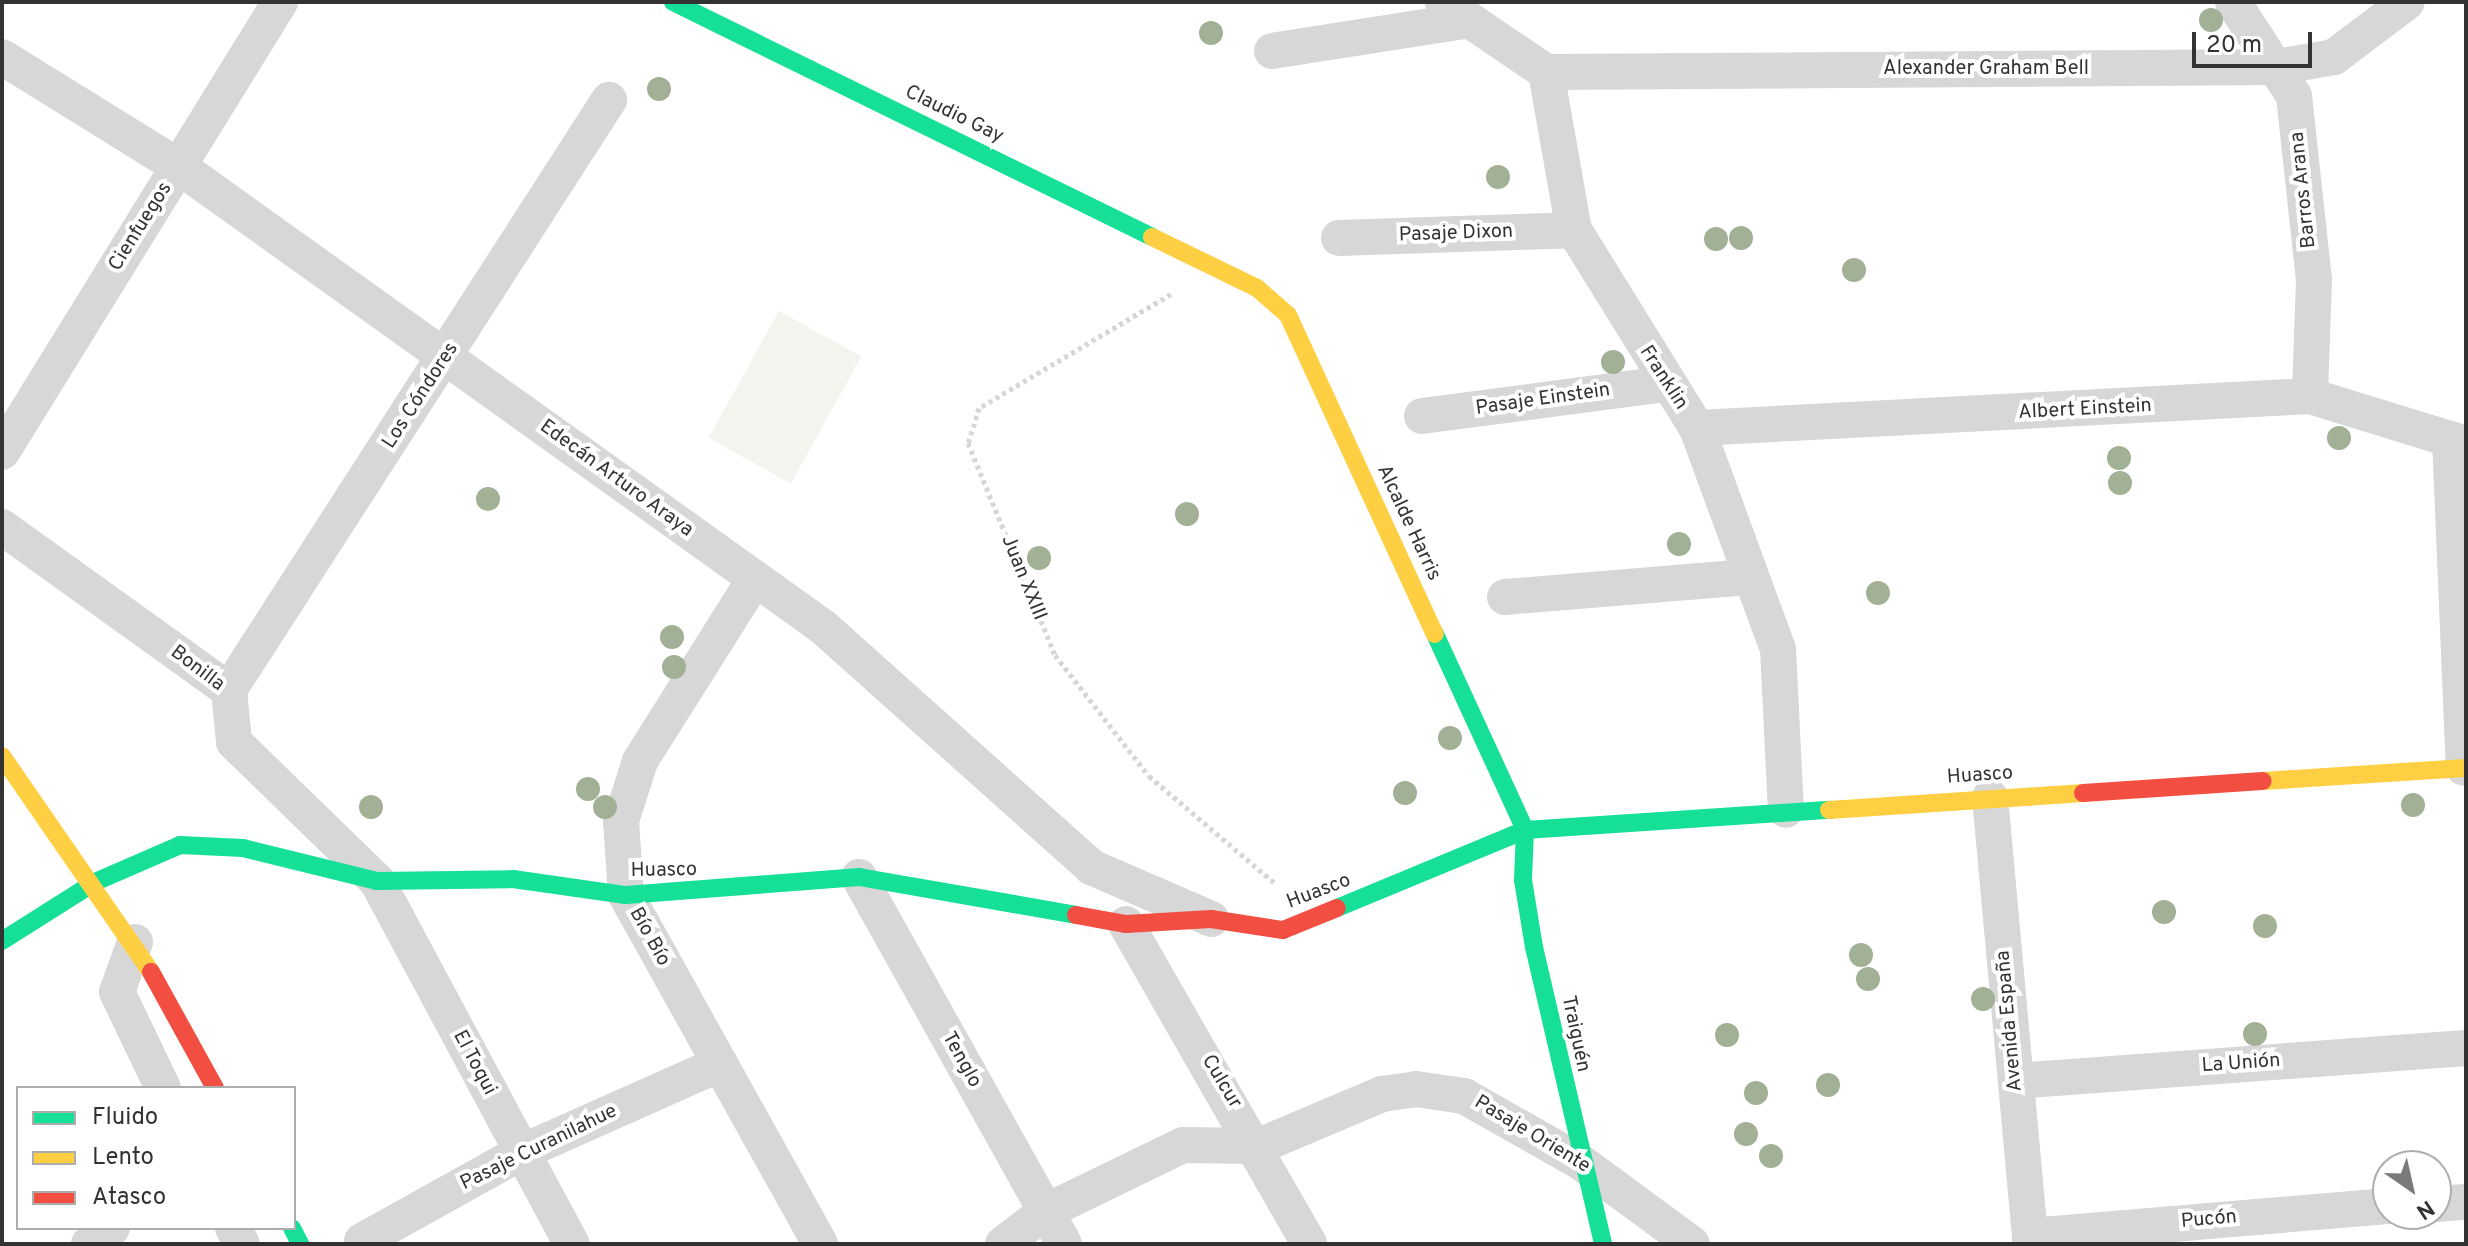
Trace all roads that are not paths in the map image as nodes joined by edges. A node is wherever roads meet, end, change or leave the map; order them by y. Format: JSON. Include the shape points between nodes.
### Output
{"nodes":[{"id":1,"x":280,"y":2,"type":"edge"},
{"id":2,"x":673,"y":2,"type":"edge"},
{"id":3,"x":2233,"y":2,"type":"edge"},
{"id":4,"x":2407,"y":2,"type":"edge"},
{"id":5,"x":1453,"y":11,"type":"edge"},
{"id":6,"x":1272,"y":51,"type":"dead end"},
{"id":7,"x":2,"y":57,"type":"edge"},
{"id":8,"x":2277,"y":67,"type":"junction"},
{"id":9,"x":1546,"y":72,"type":"junction"},
{"id":10,"x":609,"y":100,"type":"dead end"},
{"id":11,"x":178,"y":166,"type":"junction"},
{"id":12,"x":1574,"y":230,"type":"junction"},
{"id":13,"x":1339,"y":238,"type":"dead end"},
{"id":14,"x":1216,"y":267,"type":"joint"},
{"id":15,"x":448,"y":357,"type":"junction"},
{"id":16,"x":1664,"y":384,"type":"junction"},
{"id":17,"x":2310,"y":396,"type":"junction"},
{"id":18,"x":1422,"y":416,"type":"dead end"},
{"id":19,"x":1697,"y":428,"type":"junction"},
{"id":20,"x":2458,"y":441,"type":"edge"},
{"id":21,"x":2,"y":452,"type":"edge"},
{"id":22,"x":2,"y":527,"type":"edge"},
{"id":23,"x":1748,"y":577,"type":"junction"},
{"id":24,"x":754,"y":580,"type":"junction"},
{"id":25,"x":1505,"y":597,"type":"dead end"},
{"id":26,"x":229,"y":690,"type":"junction"},
{"id":27,"x":2,"y":756,"type":"edge"},
{"id":28,"x":2465,"y":768,"type":"edge"},
{"id":29,"x":1990,"y":797,"type":"junction"},
{"id":30,"x":1786,"y":810,"type":"junction"},
{"id":31,"x":1525,"y":830,"type":"junction"},
{"id":32,"x":859,"y":877,"type":"junction"},
{"id":33,"x":377,"y":881,"type":"junction"},
{"id":34,"x":95,"y":882,"type":"junction"},
{"id":35,"x":626,"y":895,"type":"junction"},
{"id":36,"x":1211,"y":919,"type":"junction"},
{"id":37,"x":1126,"y":924,"type":"junction"},
{"id":38,"x":2,"y":941,"type":"edge"},
{"id":39,"x":135,"y":942,"type":"junction"},
{"id":40,"x":2466,"y":1048,"type":"edge"},
{"id":41,"x":720,"y":1064,"type":"junction"},
{"id":42,"x":2016,"y":1081,"type":"junction"},
{"id":43,"x":162,"y":1086,"type":"edge"},
{"id":44,"x":214,"y":1086,"type":"edge"},
{"id":45,"x":1259,"y":1146,"type":"junction"},
{"id":46,"x":522,"y":1152,"type":"junction"},
{"id":47,"x":1579,"y":1161,"type":"junction"},
{"id":48,"x":2372,"y":1208,"type":"edge"},
{"id":49,"x":1045,"y":1212,"type":"junction"},
{"id":50,"x":109,"y":1230,"type":"edge"},
{"id":51,"x":2031,"y":1240,"type":"edge"},
{"id":52,"x":362,"y":1241,"type":"dead end"},
{"id":53,"x":89,"y":1244,"type":"edge"},
{"id":54,"x":572,"y":1244,"type":"edge"},
{"id":55,"x":820,"y":1244,"type":"edge"},
{"id":56,"x":1003,"y":1244,"type":"edge"},
{"id":57,"x":1064,"y":1244,"type":"edge"},
{"id":58,"x":1309,"y":1244,"type":"edge"},
{"id":59,"x":1603,"y":1244,"type":"edge"},
{"id":60,"x":1692,"y":1244,"type":"edge"}],
"edges":[{"from":1,"to":11,"type":"street","name":"Cienfuegos"},
{"from":2,"to":14,"type":"street","name":"Claudio Gay"},
{"from":3,"to":8,"type":"street","name":"Barros Arana"},
{"from":4,"to":8,"type":"street","name":"Alexander Graham Bell","via":[[2334,57]]},
{"from":5,"to":6,"type":"street"},
{"from":5,"to":9,"type":"street"},
{"from":7,"to":11,"type":"street","name":"Edecán Arturo Araya"},
{"from":8,"to":9,"type":"street","name":"Alexander Graham Bell"},
{"from":8,"to":17,"type":"street","name":"Barros Arana","via":[[2294,96],[2314,279]]},
{"from":9,"to":12,"type":"street","name":"Franklin"},
{"from":10,"to":15,"type":"street","name":"Los Cóndores"},
{"from":11,"to":15,"type":"street","name":"Edecán Arturo Araya"},
{"from":11,"to":21,"type":"street","name":"Cienfuegos"},
{"from":12,"to":13,"type":"street","name":"Pasaje Dixon"},
{"from":12,"to":16,"type":"street","name":"Franklin"},
{"from":14,"to":31,"type":"street","name":"Alcalde Harris","via":[[1257,288],[1288,315]]},
{"from":15,"to":24,"type":"street","name":"Edecán Arturo Araya"},
{"from":15,"to":26,"type":"street","name":"Los Cóndores"},
{"from":16,"to":18,"type":"street","name":"Pasaje Einstein"},
{"from":16,"to":19,"type":"street","name":"Franklin"},
{"from":17,"to":19,"type":"street","name":"Albert Einstein"},
{"from":17,"to":20,"type":"street","name":"Albert Einstein"},
{"from":19,"to":23,"type":"street","name":"Franklin"},
{"from":20,"to":28,"type":"street"},
{"from":22,"to":26,"type":"street","name":"Bonilla"},
{"from":23,"to":25,"type":"street"},
{"from":23,"to":30,"type":"street","name":"Franklin","via":[[1778,649]]},
{"from":24,"to":35,"type":"street","name":"Bío Bío","via":[[640,761],[621,821]]},
{"from":24,"to":36,"type":"street","name":"Edecán Arturo Araya","via":[[823,627],[1091,867]]},
{"from":26,"to":33,"type":"street","name":"Bonilla","via":[[234,742]]},
{"from":27,"to":34,"type":"street"},
{"from":28,"to":29,"type":"street","name":"Huasco"},
{"from":29,"to":30,"type":"street","name":"Huasco"},
{"from":29,"to":42,"type":"street","name":"Avenida España"},
{"from":30,"to":31,"type":"street","name":"Huasco"},
{"from":31,"to":36,"type":"street","name":"Huasco","via":[[1283,930]]},
{"from":31,"to":47,"type":"street","name":"Traiguén","via":[[1523,880]]},
{"from":32,"to":35,"type":"street","name":"Huasco","via":[[759,890]]},
{"from":32,"to":37,"type":"street","name":"Huasco"},
{"from":32,"to":49,"type":"street","name":"Tenglo"},
{"from":33,"to":34,"type":"street","name":"Huasco","via":[[243,848],[180,845]]},
{"from":33,"to":35,"type":"street","name":"Huasco","via":[[513,879]]},
{"from":33,"to":46,"type":"street","name":"El Toqui"},
{"from":34,"to":38,"type":"street","name":"Huasco"},
{"from":34,"to":39,"type":"street"},
{"from":35,"to":41,"type":"street","name":"Bío Bío"},
{"from":36,"to":37,"type":"street","name":"Huasco"},
{"from":37,"to":45,"type":"street","name":"Culcur"},
{"from":39,"to":43,"type":"street","via":[[117,992]]},
{"from":39,"to":44,"type":"street"},
{"from":40,"to":42,"type":"street","name":"La Unión"},
{"from":41,"to":46,"type":"street","name":"Pasaje Curanilahue"},
{"from":41,"to":55,"type":"street","name":"Bío Bío"},
{"from":42,"to":51,"type":"street","name":"Avenida España"},
{"from":45,"to":47,"type":"street","name":"Pasaje Oriente","via":[[1382,1094],[1416,1089],[1464,1096]]},
{"from":45,"to":49,"type":"street","name":"Pasaje Oriente","via":[[1183,1145]]},
{"from":45,"to":58,"type":"street","name":"Culcur"},
{"from":46,"to":52,"type":"street","name":"Pasaje Curanilahue"},
{"from":46,"to":54,"type":"street","name":"El Toqui"},
{"from":47,"to":59,"type":"street","name":"Traiguén"},
{"from":47,"to":60,"type":"street","name":"Pasaje Oriente"},
{"from":48,"to":51,"type":"street","name":"Pucón"},
{"from":49,"to":56,"type":"street","name":"Pasaje Oriente"},
{"from":49,"to":57,"type":"street","name":"Tenglo"},
{"from":50,"to":53,"type":"street"}]}
